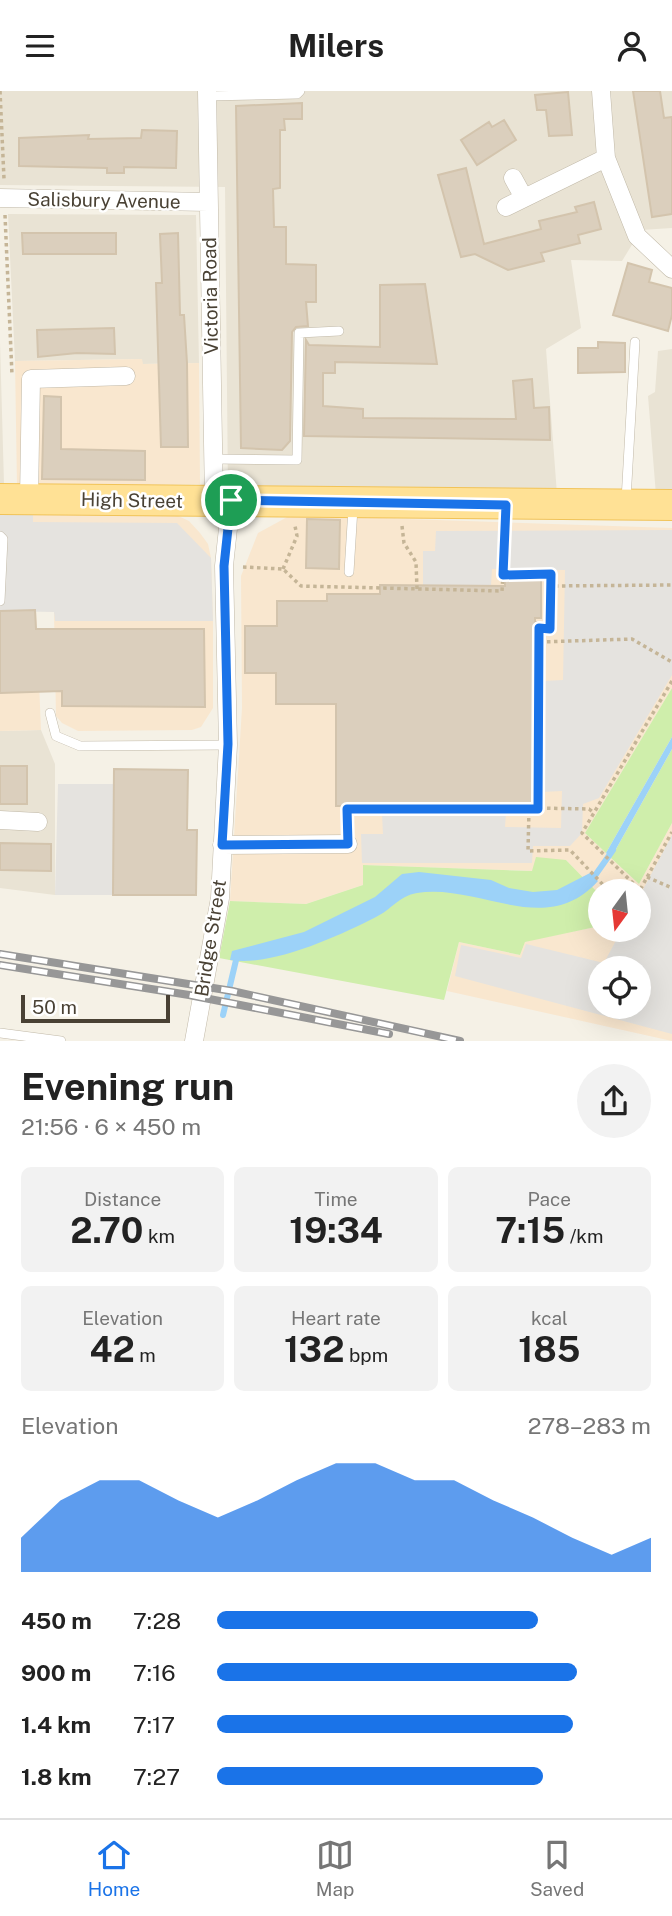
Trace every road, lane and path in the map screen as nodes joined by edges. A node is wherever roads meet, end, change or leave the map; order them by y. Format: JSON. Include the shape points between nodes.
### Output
{"nodes":[{"id":1,"x":0,"y":91,"type":"edge"},
{"id":2,"x":300,"y":91,"type":"edge"},
{"id":3,"x":601,"y":91,"type":"edge"},
{"id":4,"x":207,"y":93,"type":"edge"},
{"id":5,"x":606,"y":158,"type":"junction"},
{"id":6,"x":513,"y":178,"type":"dead end"},
{"id":7,"x":2,"y":198,"type":"edge"},
{"id":8,"x":524,"y":198,"type":"junction"},
{"id":9,"x":208,"y":202,"type":"junction"},
{"id":10,"x":506,"y":207,"type":"dead end"},
{"id":11,"x":672,"y":268,"type":"edge"},
{"id":12,"x":339,"y":331,"type":"dead end"},
{"id":13,"x":635,"y":342,"type":"dead end"},
{"id":14,"x":126,"y":376,"type":"dead end"},
{"id":15,"x":12,"y":381,"type":"dead end"},
{"id":16,"x":214,"y":460,"type":"junction"},
{"id":17,"x":15,"y":499,"type":"edge"},
{"id":18,"x":298,"y":500,"type":"junction"},
{"id":19,"x":223,"y":501,"type":"junction"},
{"id":20,"x":353,"y":501,"type":"junction"},
{"id":21,"x":404,"y":503,"type":"junction"},
{"id":22,"x":506,"y":505,"type":"junction"},
{"id":23,"x":613,"y":505,"type":"junction"},
{"id":24,"x":672,"y":505,"type":"edge"},
{"id":25,"x":0,"y":536,"type":"edge"},
{"id":26,"x":224,"y":566,"type":"junction"},
{"id":27,"x":283,"y":569,"type":"junction"},
{"id":28,"x":349,"y":572,"type":"dead end"},
{"id":29,"x":503,"y":575,"type":"junction"},
{"id":30,"x":672,"y":585,"type":"edge"},
{"id":31,"x":551,"y":586,"type":"junction"},
{"id":32,"x":417,"y":589,"type":"junction"},
{"id":33,"x":0,"y":601,"type":"edge"},
{"id":34,"x":535,"y":622,"type":"dead end"},
{"id":35,"x":539,"y":628,"type":"junction"},
{"id":36,"x":540,"y":642,"type":"junction"},
{"id":37,"x":672,"y":662,"type":"edge"},
{"id":38,"x":672,"y":681,"type":"edge"},
{"id":39,"x":50,"y":713,"type":"dead end"},
{"id":40,"x":228,"y":744,"type":"junction"},
{"id":41,"x":529,"y":809,"type":"junction"},
{"id":42,"x":538,"y":809,"type":"junction"},
{"id":43,"x":594,"y":813,"type":"junction"},
{"id":44,"x":0,"y":820,"type":"edge"},
{"id":45,"x":38,"y":822,"type":"dead end"},
{"id":46,"x":672,"y":832,"type":"edge"},
{"id":47,"x":348,"y":844,"type":"joint"},
{"id":48,"x":222,"y":845,"type":"junction"},
{"id":49,"x":647,"y":877,"type":"joint"},
{"id":50,"x":597,"y":879,"type":"edge"},
{"id":51,"x":627,"y":879,"type":"edge"},
{"id":52,"x":672,"y":888,"type":"edge"},
{"id":53,"x":0,"y":1033,"type":"edge"},
{"id":54,"x":61,"y":1041,"type":"edge"},
{"id":55,"x":194,"y":1041,"type":"edge"}],
"edges":[{"from":1,"to":7,"type":"path"},
{"from":2,"to":4,"type":"lane"},
{"from":3,"to":5,"type":"street"},
{"from":4,"to":9,"type":"street","name":"Victoria Road"},
{"from":5,"to":8,"type":"street"},
{"from":5,"to":11,"type":"street","via":[[637,236]]},
{"from":6,"to":8,"type":"street"},
{"from":7,"to":9,"type":"street","name":"Salisbury Avenue"},
{"from":7,"to":15,"type":"path"},
{"from":8,"to":10,"type":"street"},
{"from":9,"to":16,"type":"street","name":"Victoria Road"},
{"from":12,"to":16,"type":"lane","via":[[299,333],[297,460]]},
{"from":13,"to":23,"type":"lane"},
{"from":14,"to":17,"type":"street","via":[[31,379]]},
{"from":16,"to":19,"type":"street","name":"Victoria Road"},
{"from":17,"to":19,"type":"main road","name":"High Street"},
{"from":18,"to":19,"type":"main road","name":"High Street"},
{"from":18,"to":20,"type":"main road","name":"High Street"},
{"from":18,"to":27,"type":"path","via":[[297,536]]},
{"from":19,"to":26,"type":"street","name":"Bridge Street"},
{"from":20,"to":21,"type":"main road","name":"High Street"},
{"from":20,"to":28,"type":"lane"},
{"from":21,"to":22,"type":"main road","name":"High Street"},
{"from":21,"to":32,"type":"path","via":[[402,537],[416,562]]},
{"from":22,"to":23,"type":"main road","name":"High Street"},
{"from":22,"to":29,"type":"path"},
{"from":23,"to":24,"type":"main road","name":"High Street"},
{"from":25,"to":33,"type":"lane"},
{"from":26,"to":27,"type":"path"},
{"from":26,"to":40,"type":"street","name":"Bridge Street"},
{"from":27,"to":32,"type":"path","via":[[301,586]]},
{"from":29,"to":31,"type":"path","via":[[551,574]]},
{"from":29,"to":32,"type":"path","via":[[502,591]]},
{"from":30,"to":31,"type":"path"},
{"from":31,"to":35,"type":"path","via":[[550,629]]},
{"from":34,"to":35,"type":"path"},
{"from":35,"to":36,"type":"path"},
{"from":36,"to":37,"type":"path","via":[[632,639]]},
{"from":36,"to":42,"type":"path"},
{"from":38,"to":43,"type":"path"},
{"from":39,"to":40,"type":"lane","via":[[56,736],[80,746]]},
{"from":40,"to":48,"type":"street","name":"Bridge Street"},
{"from":41,"to":42,"type":"path"},
{"from":41,"to":47,"type":"path","via":[[347,809]]},
{"from":41,"to":50,"type":"path","via":[[528,851],[570,851]]},
{"from":42,"to":43,"type":"path","via":[[589,809]]},
{"from":43,"to":51,"type":"path","via":[[582,833]]},
{"from":44,"to":45,"type":"street"},
{"from":46,"to":49,"type":"path"},
{"from":47,"to":48,"type":"street"},
{"from":48,"to":55,"type":"street","name":"Bridge Street","via":[[220,898]]},
{"from":49,"to":52,"type":"path"},
{"from":53,"to":54,"type":"lane"}]}
